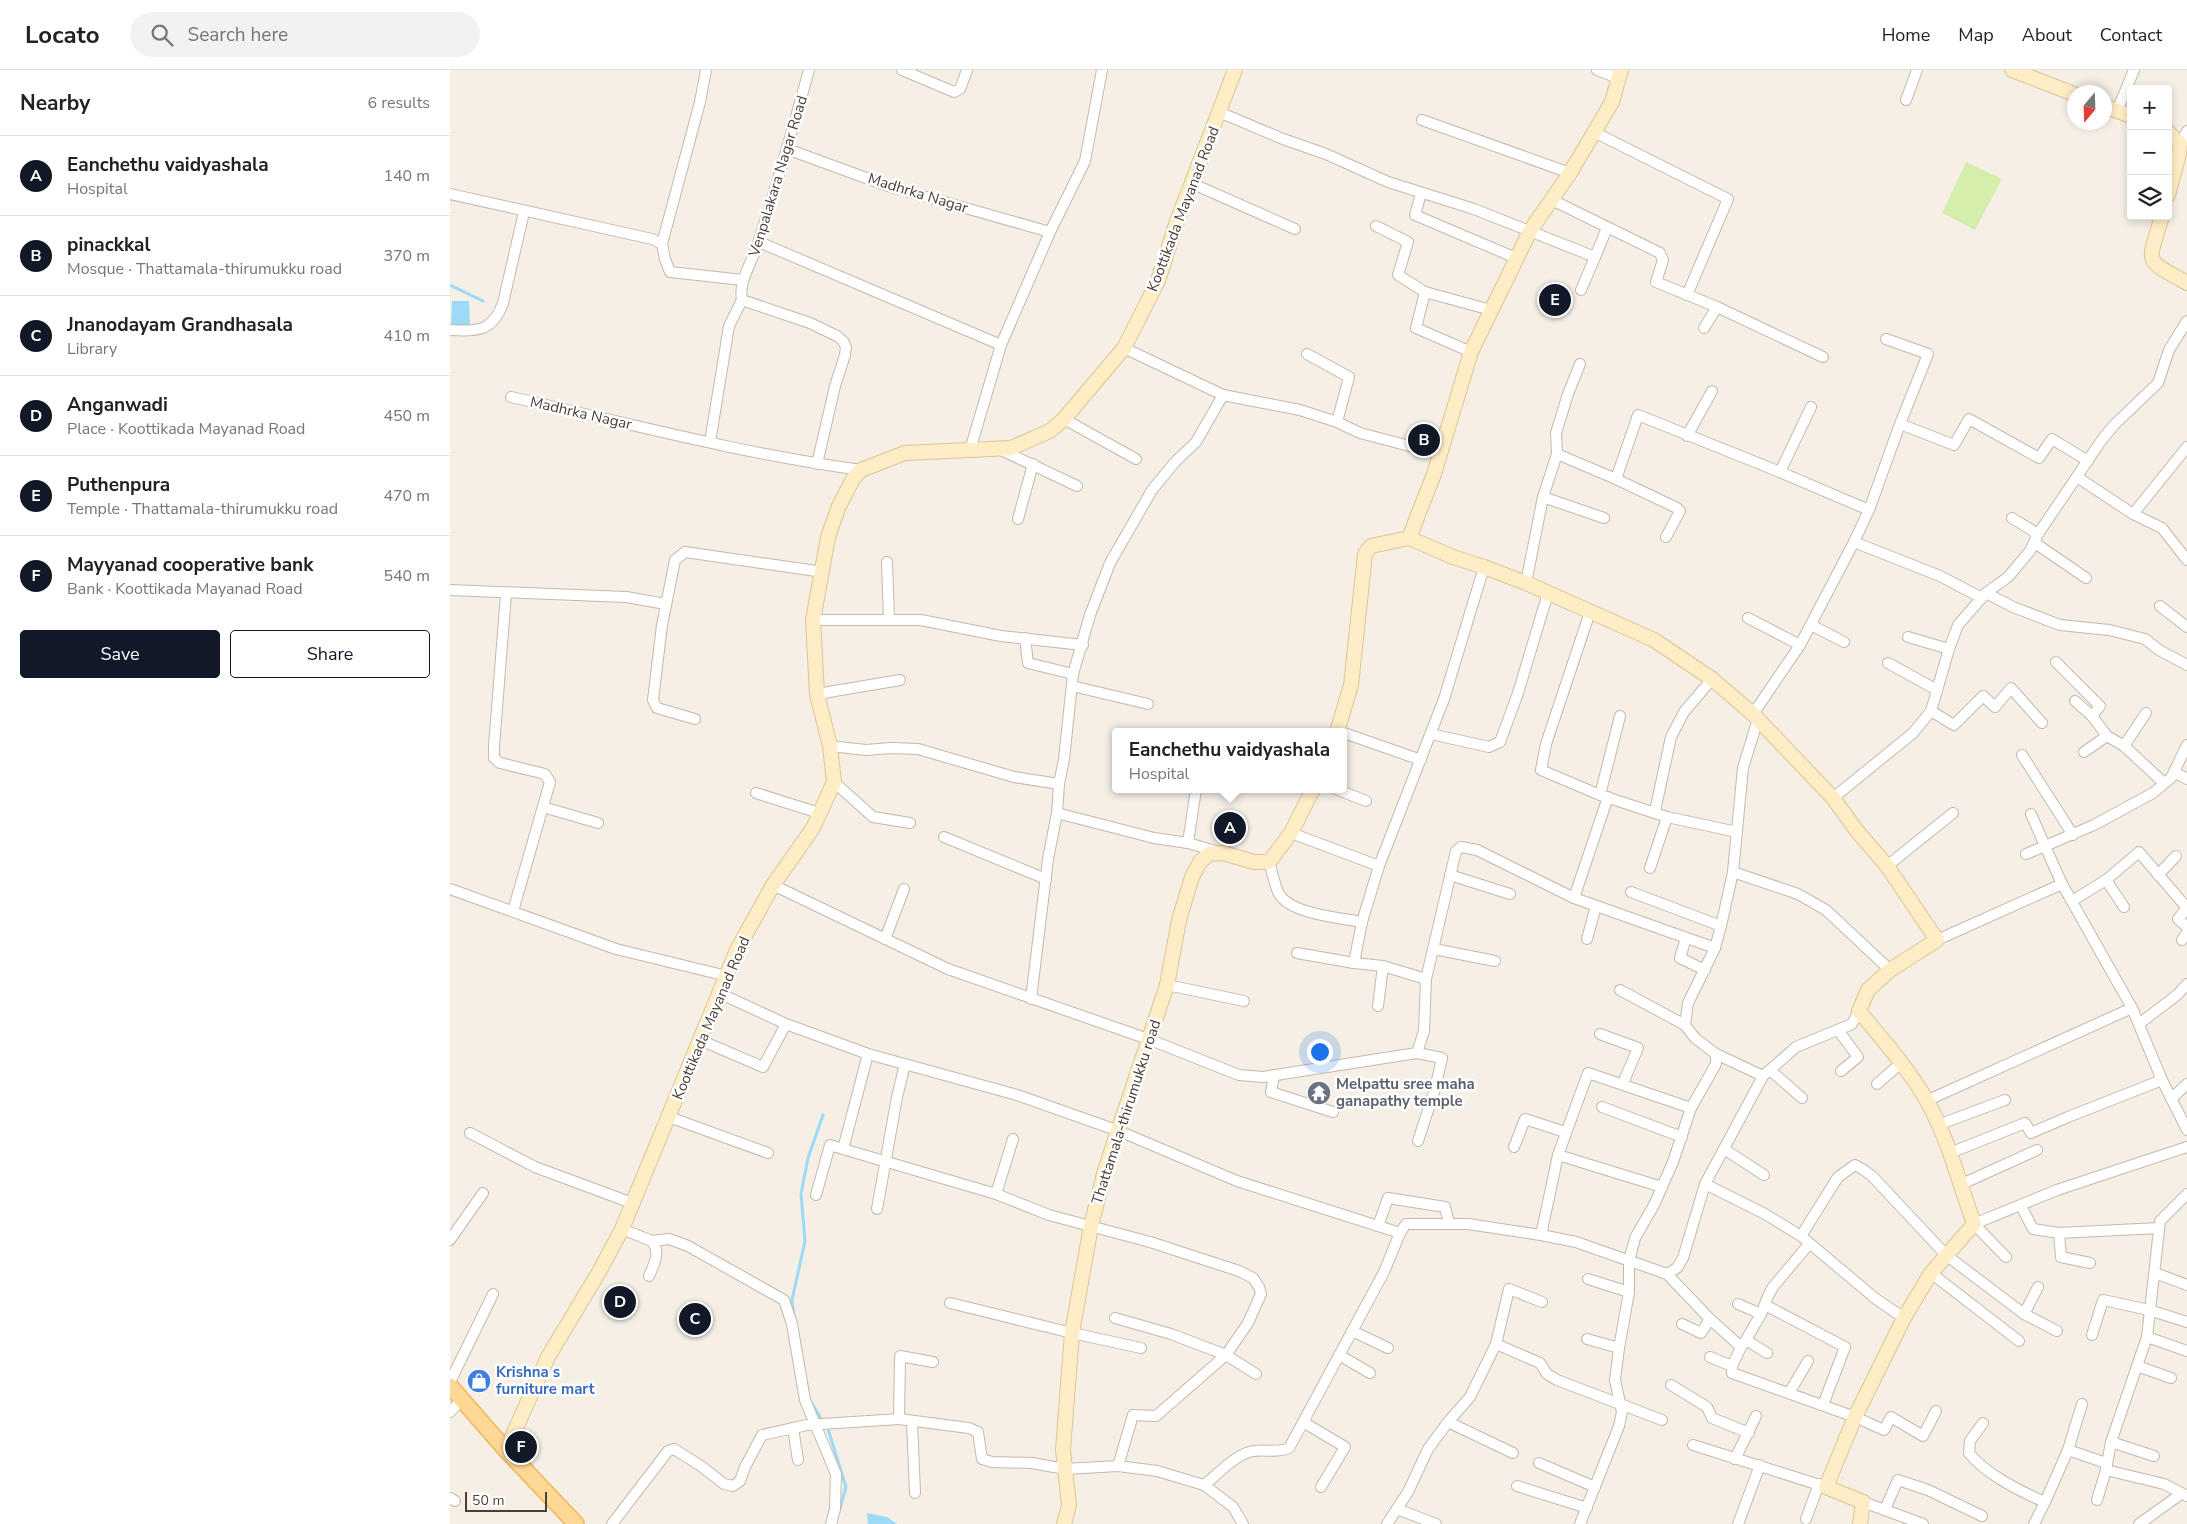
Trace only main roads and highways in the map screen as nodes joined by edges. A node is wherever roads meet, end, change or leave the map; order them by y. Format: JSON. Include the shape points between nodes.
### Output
{"nodes":[{"id":1,"x":450,"y":1384,"type":"edge"},
{"id":2,"x":576,"y":1524,"type":"edge"}],
"edges":[{"from":1,"to":2,"type":"main road","via":[[506,1450]]}]}
